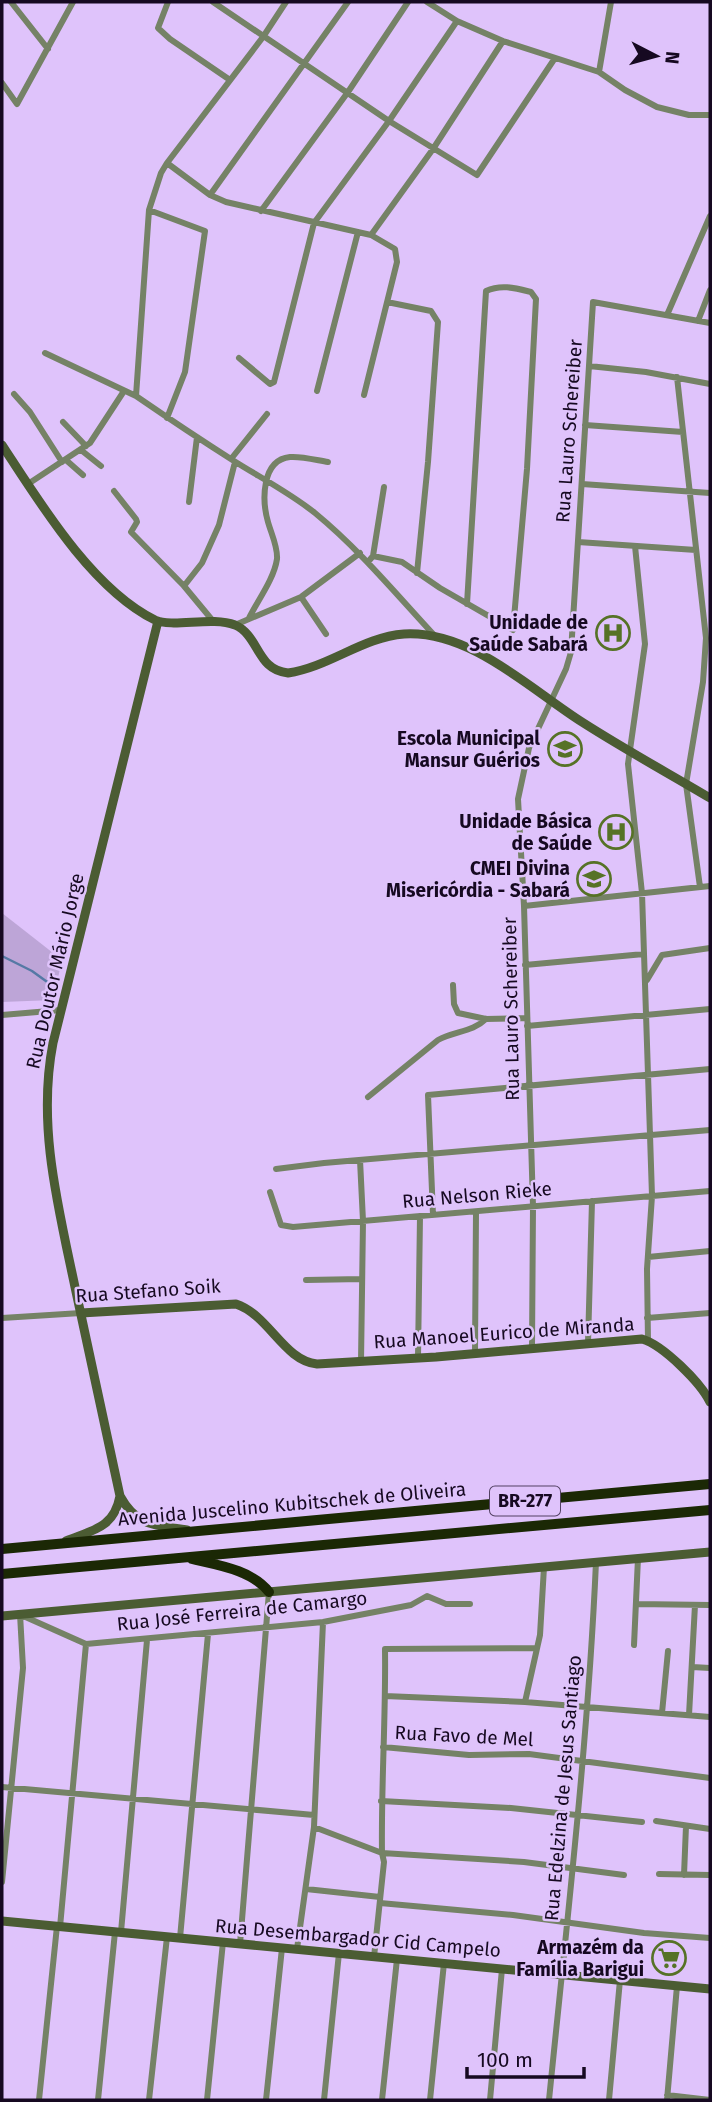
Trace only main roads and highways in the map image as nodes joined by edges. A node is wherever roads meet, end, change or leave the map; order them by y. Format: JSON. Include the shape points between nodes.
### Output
{"nodes":[{"id":1,"x":710,"y":1485,"type":"edge"},
{"id":2,"x":710,"y":1510,"type":"edge"},
{"id":3,"x":2,"y":1549,"type":"edge"},
{"id":4,"x":179,"y":1556,"type":"junction"},
{"id":5,"x":2,"y":1574,"type":"edge"},
{"id":6,"x":269,"y":1592,"type":"road end"}],
"edges":[{"from":1,"to":3,"type":"highway","name":"Avenida Juscelino Kubitschek de Oliveira","number":"BR-277"},
{"from":2,"to":4,"type":"highway","number":"BR-277"},
{"from":4,"to":5,"type":"highway","number":"BR-277"},
{"from":4,"to":6,"type":"highway","via":[[244,1574]]}]}
